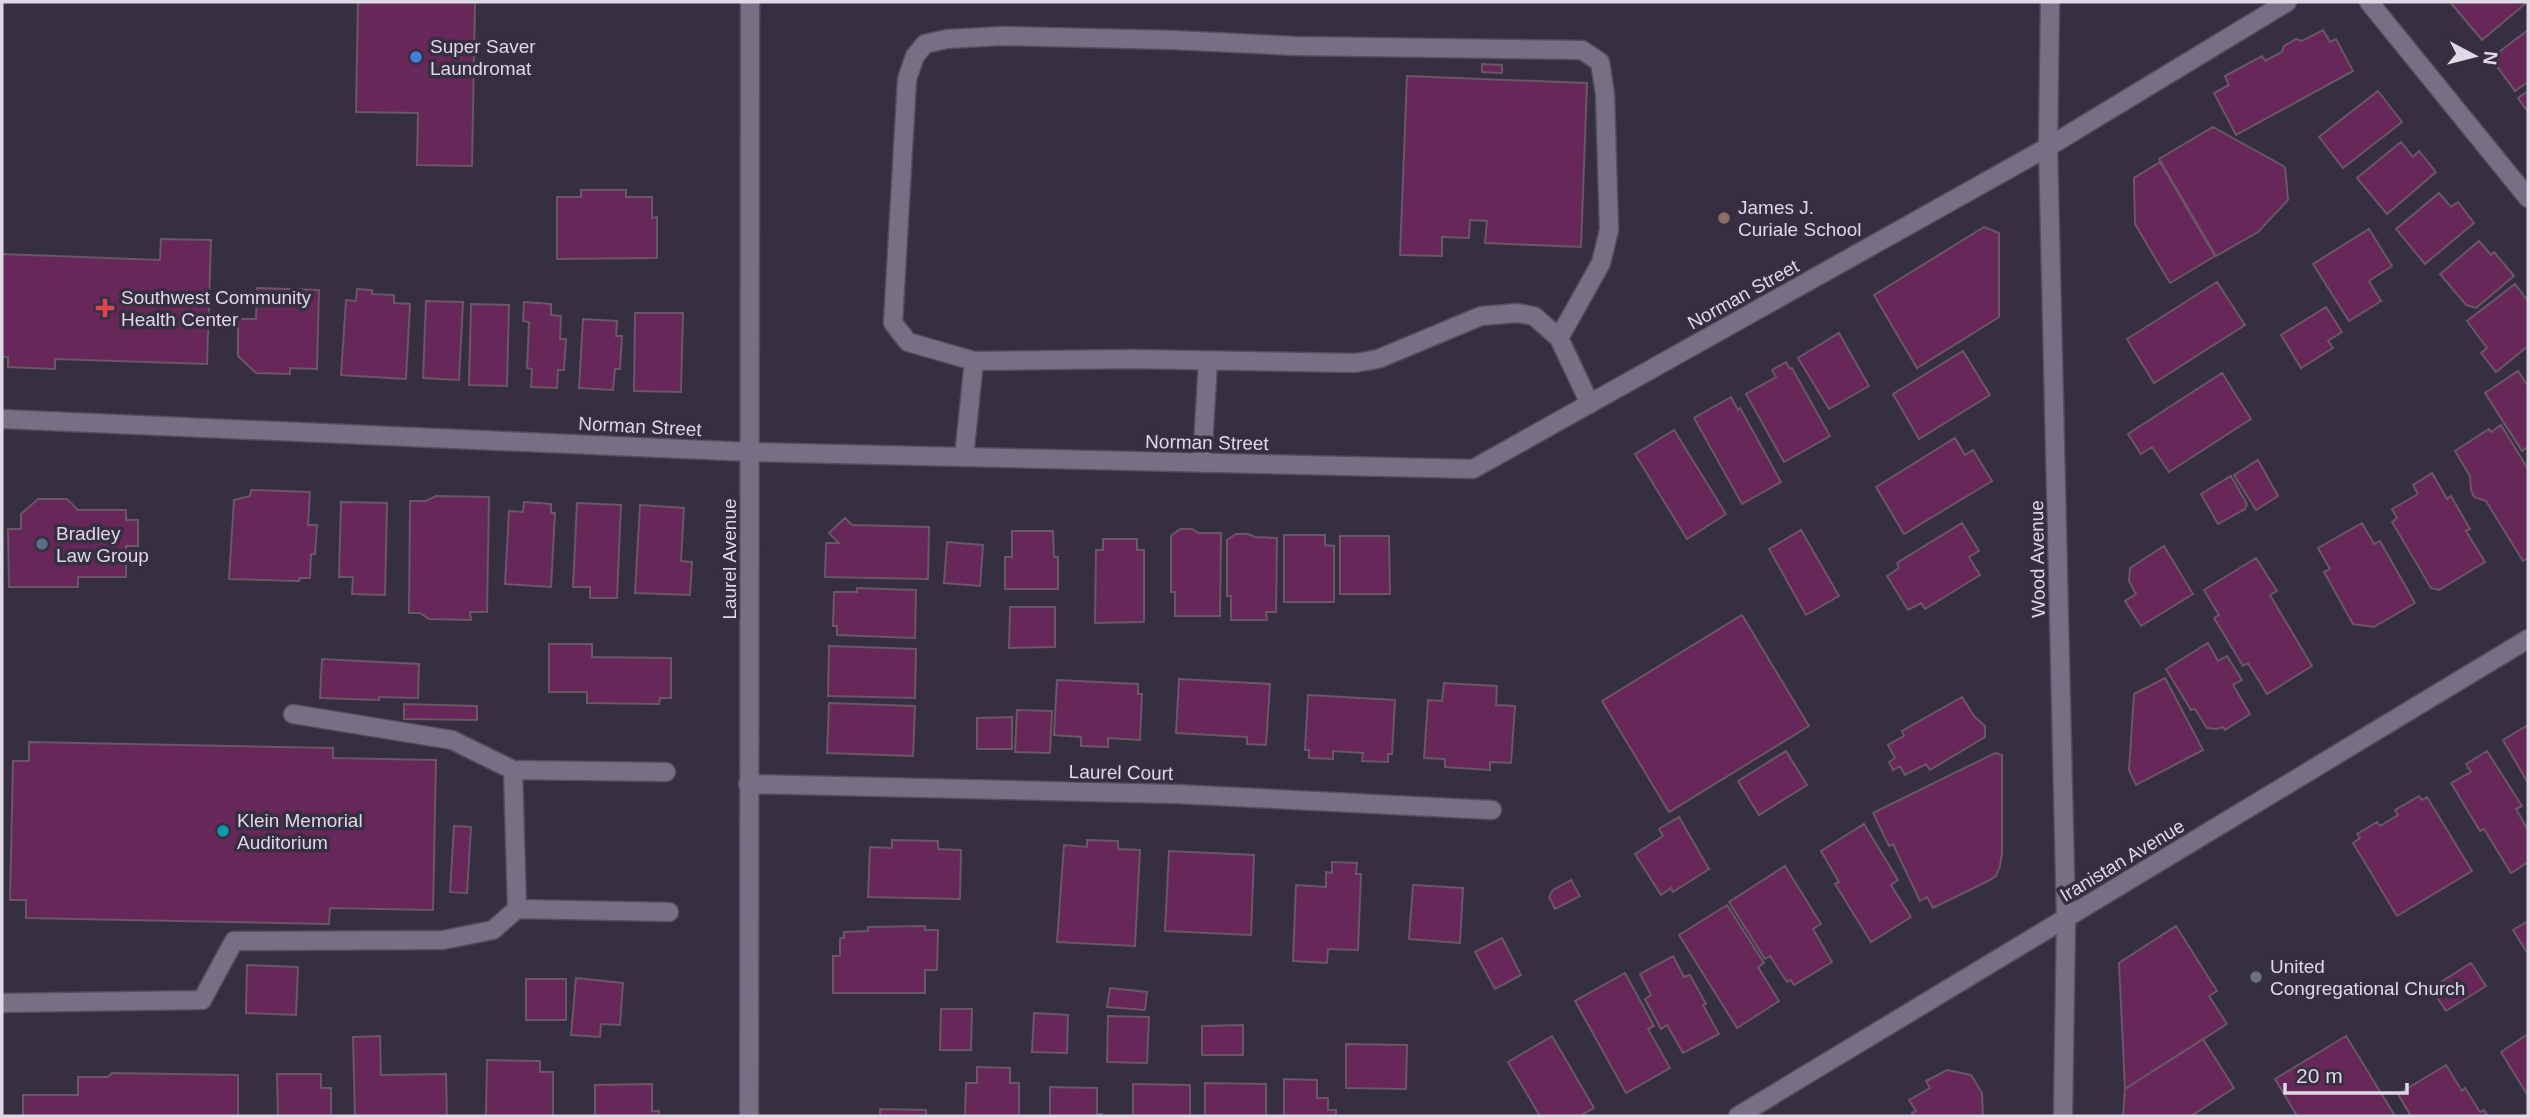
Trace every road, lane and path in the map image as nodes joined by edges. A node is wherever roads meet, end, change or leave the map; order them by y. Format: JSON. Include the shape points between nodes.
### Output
{"nodes":[{"id":1,"x":750,"y":2,"type":"edge"},
{"id":2,"x":2050,"y":2,"type":"edge"},
{"id":3,"x":2287,"y":2,"type":"edge"},
{"id":4,"x":2369,"y":2,"type":"edge"},
{"id":5,"x":2048,"y":147,"type":"junction"},
{"id":6,"x":2528,"y":198,"type":"edge"},
{"id":7,"x":1559,"y":338,"type":"junction"},
{"id":8,"x":974,"y":361,"type":"junction"},
{"id":9,"x":1208,"y":361,"type":"junction"},
{"id":10,"x":1590,"y":404,"type":"junction"},
{"id":11,"x":2,"y":419,"type":"edge"},
{"id":12,"x":751,"y":452,"type":"junction"},
{"id":13,"x":964,"y":457,"type":"junction"},
{"id":14,"x":1202,"y":463,"type":"junction"},
{"id":15,"x":2528,"y":639,"type":"edge"},
{"id":16,"x":293,"y":714,"type":"dead end"},
{"id":17,"x":513,"y":770,"type":"junction"},
{"id":18,"x":666,"y":772,"type":"dead end"},
{"id":19,"x":748,"y":784,"type":"junction"},
{"id":20,"x":1492,"y":810,"type":"dead end"},
{"id":21,"x":517,"y":909,"type":"junction"},
{"id":22,"x":668,"y":912,"type":"dead end"},
{"id":23,"x":2066,"y":918,"type":"junction"},
{"id":24,"x":2,"y":1003,"type":"edge"},
{"id":25,"x":749,"y":1116,"type":"edge"},
{"id":26,"x":1738,"y":1116,"type":"edge"},
{"id":27,"x":2063,"y":1116,"type":"edge"}],
"edges":[{"from":1,"to":12,"type":"street","name":"Laurel Avenue"},
{"from":2,"to":5,"type":"street","name":"Wood Avenue"},
{"from":3,"to":5,"type":"street","name":"Norman Street"},
{"from":4,"to":6,"type":"street"},
{"from":5,"to":10,"type":"street","name":"Norman Street"},
{"from":5,"to":23,"type":"street","name":"Wood Avenue"},
{"from":7,"to":8,"type":"street","via":[[1601,263],[1609,230],[1605,94],[1600,62],[1592,55],[1582,50],[988,37],[925,44],[907,79],[893,323],[908,342]]},
{"from":7,"to":9,"type":"street","via":[[1534,316],[1517,313],[1481,316],[1378,359],[1355,363]]},
{"from":7,"to":10,"type":"street"},
{"from":8,"to":9,"type":"street"},
{"from":8,"to":13,"type":"street"},
{"from":9,"to":14,"type":"street"},
{"from":10,"to":14,"type":"street","name":"Norman Street","via":[[1474,469]]},
{"from":11,"to":12,"type":"street","name":"Norman Street"},
{"from":12,"to":13,"type":"street","name":"Norman Street"},
{"from":12,"to":19,"type":"street","name":"Laurel Avenue"},
{"from":13,"to":14,"type":"street","name":"Norman Street"},
{"from":15,"to":23,"type":"street","name":"Iranistan Avenue"},
{"from":16,"to":17,"type":"street","via":[[452,740]]},
{"from":17,"to":18,"type":"street"},
{"from":17,"to":21,"type":"street"},
{"from":19,"to":20,"type":"street","name":"Laurel Court","via":[[1176,794]]},
{"from":19,"to":25,"type":"street","name":"Laurel Avenue"},
{"from":21,"to":22,"type":"street"},
{"from":21,"to":24,"type":"street","via":[[492,930],[443,940],[234,941],[202,1000]]},
{"from":23,"to":26,"type":"street","name":"Iranistan Avenue"},
{"from":23,"to":27,"type":"street","name":"Wood Avenue"}]}
